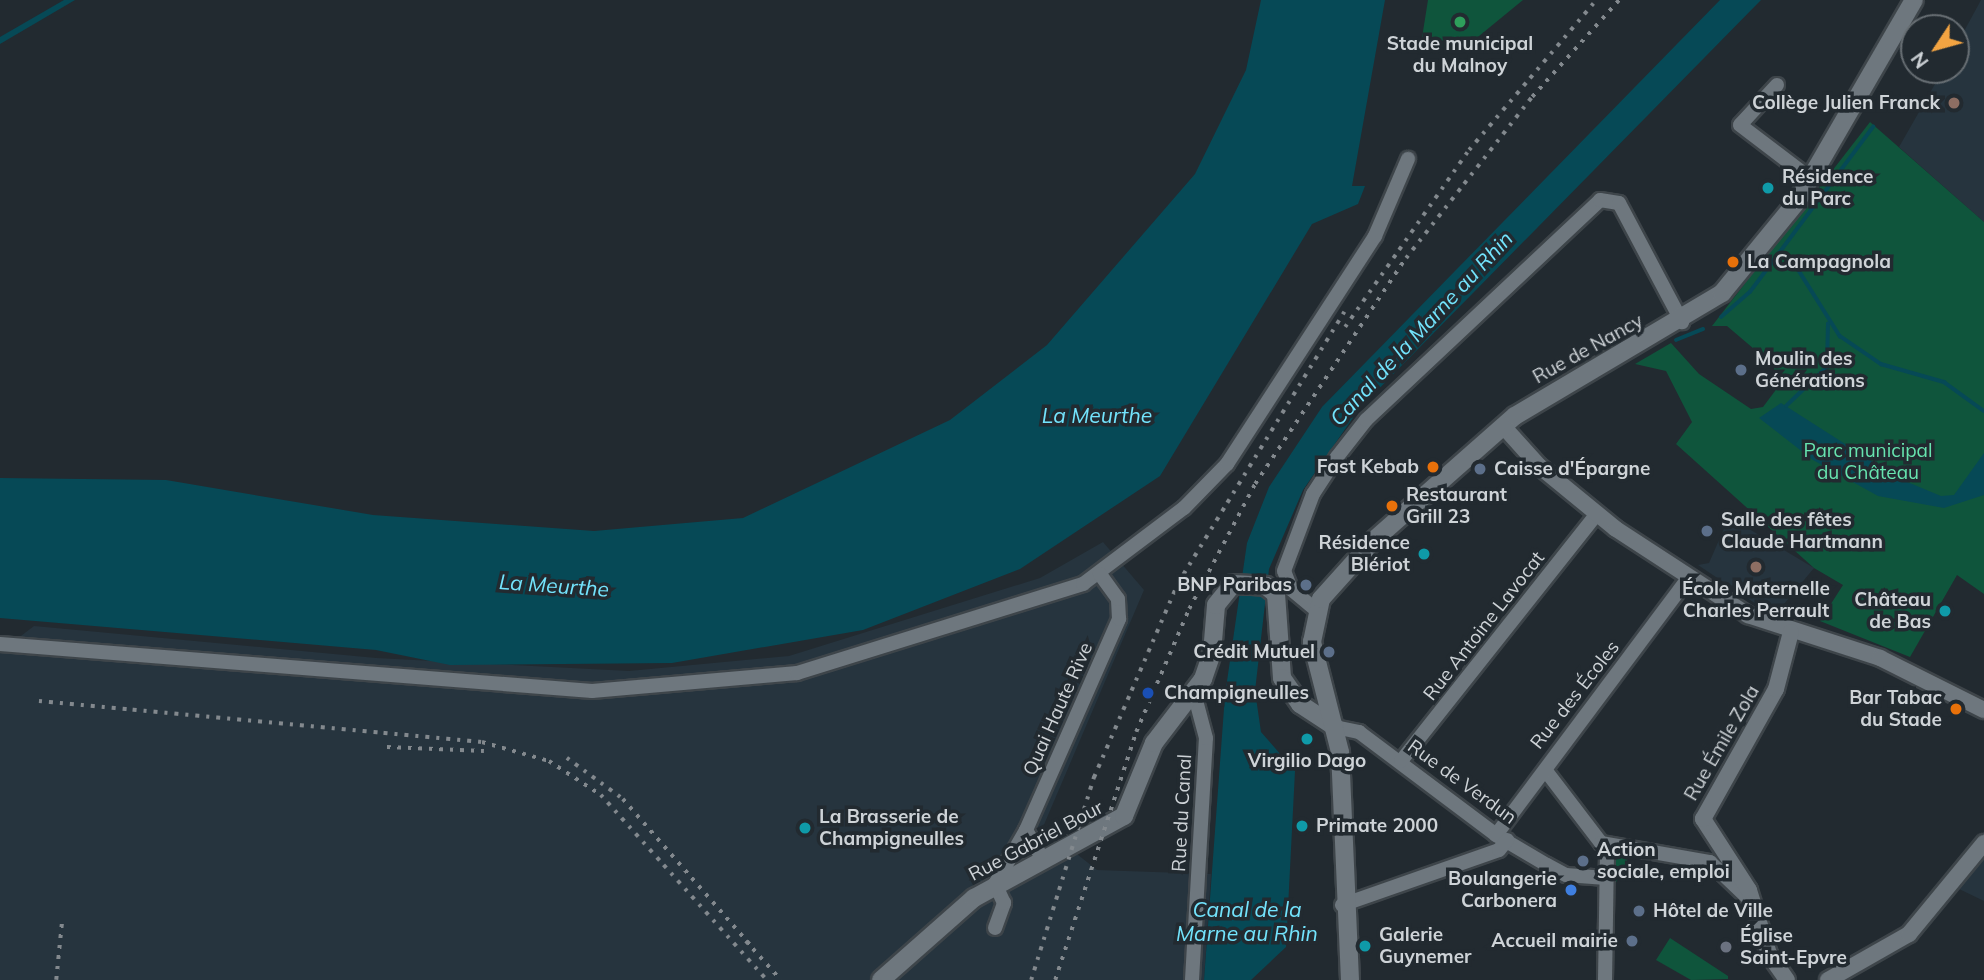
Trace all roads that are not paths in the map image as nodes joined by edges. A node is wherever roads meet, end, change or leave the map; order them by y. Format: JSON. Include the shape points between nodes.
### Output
{"nodes":[{"id":1,"x":1914,"y":0,"type":"edge"},
{"id":2,"x":1777,"y":85,"type":"dead end"},
{"id":3,"x":1408,"y":159,"type":"dead end"},
{"id":4,"x":1811,"y":179,"type":"junction"},
{"id":5,"x":1682,"y":322,"type":"junction"},
{"id":6,"x":1503,"y":426,"type":"junction"},
{"id":7,"x":1597,"y":514,"type":"junction"},
{"id":8,"x":1100,"y":574,"type":"junction"},
{"id":9,"x":1688,"y":578,"type":"junction"},
{"id":10,"x":1316,"y":611,"type":"junction"},
{"id":11,"x":1791,"y":632,"type":"junction"},
{"id":12,"x":0,"y":644,"type":"edge"},
{"id":13,"x":1322,"y":685,"type":"junction"},
{"id":14,"x":1290,"y":690,"type":"junction"},
{"id":15,"x":1194,"y":693,"type":"junction"},
{"id":16,"x":1984,"y":710,"type":"edge"},
{"id":17,"x":1335,"y":727,"type":"junction"},
{"id":18,"x":1401,"y":761,"type":"junction"},
{"id":19,"x":1546,"y":771,"type":"junction"},
{"id":20,"x":1026,"y":830,"type":"junction"},
{"id":21,"x":1501,"y":837,"type":"junction"},
{"id":22,"x":1984,"y":843,"type":"edge"},
{"id":23,"x":1018,"y":844,"type":"junction"},
{"id":24,"x":1607,"y":846,"type":"junction"},
{"id":25,"x":1038,"y":862,"type":"junction"},
{"id":26,"x":1606,"y":878,"type":"junction"},
{"id":27,"x":995,"y":884,"type":"junction"},
{"id":28,"x":1750,"y":900,"type":"junction"},
{"id":29,"x":1346,"y":904,"type":"junction"},
{"id":30,"x":995,"y":928,"type":"dead end"},
{"id":31,"x":881,"y":980,"type":"edge"},
{"id":32,"x":1192,"y":980,"type":"edge"},
{"id":33,"x":1343,"y":980,"type":"edge"},
{"id":34,"x":1350,"y":980,"type":"edge"},
{"id":35,"x":1605,"y":980,"type":"edge"},
{"id":36,"x":1787,"y":980,"type":"edge"},
{"id":37,"x":1828,"y":980,"type":"edge"}],
"edges":[{"from":1,"to":4,"type":"main road","name":"Rue de Nancy"},
{"from":2,"to":4,"type":"street","via":[[1740,125]]},
{"from":3,"to":8,"type":"street","via":[[1374,236],[1227,464],[1184,508]]},
{"from":4,"to":5,"type":"main road","name":"Rue de Nancy","via":[[1741,274]]},
{"from":5,"to":6,"type":"main road","name":"Rue de Nancy","via":[[1540,398]]},
{"from":5,"to":10,"type":"street","via":[[1614,199],[1600,200],[1366,420],[1337,457],[1313,494],[1284,571],[1291,589]]},
{"from":6,"to":7,"type":"street","via":[[1539,466]]},
{"from":6,"to":10,"type":"main road","name":"Rue de Nancy","via":[[1373,541]]},
{"from":7,"to":9,"type":"street"},
{"from":7,"to":18,"type":"street","name":"Rue Antoine Lavocat"},
{"from":8,"to":12,"type":"street","via":[[840,662],[732,683],[537,691]]},
{"from":8,"to":20,"type":"street","name":"Quai Haute Rive","via":[[1118,599],[1119,619]]},
{"from":9,"to":11,"type":"street","via":[[1758,621]]},
{"from":9,"to":19,"type":"street","name":"Rue des Écoles","via":[[1595,696]]},
{"from":10,"to":13,"type":"main road","via":[[1312,642]]},
{"from":11,"to":16,"type":"street","via":[[1823,636],[1893,663]]},
{"from":11,"to":28,"type":"street","name":"Rue Émile Zola","via":[[1776,689],[1703,819]]},
{"from":13,"to":14,"type":"main road"},
{"from":13,"to":17,"type":"main road"},
{"from":14,"to":15,"type":"main road","name":"Rue Gabriel Bour","via":[[1279,667],[1281,608],[1269,587],[1239,582],[1216,607],[1212,653]]},
{"from":14,"to":17,"type":"main road"},
{"from":15,"to":25,"type":"main road","name":"Rue Gabriel Bour","via":[[1151,748],[1124,816]]},
{"from":15,"to":32,"type":"street","name":"Rue du Canal","via":[[1203,709],[1206,738]]},
{"from":17,"to":18,"type":"street","name":"Rue de Verdun","via":[[1359,732]]},
{"from":17,"to":29,"type":"main road"},
{"from":18,"to":21,"type":"street","name":"Rue de Verdun"},
{"from":19,"to":21,"type":"street","name":"Rue des Écoles"},
{"from":19,"to":24,"type":"street","via":[[1590,834]]},
{"from":20,"to":23,"type":"street","name":"Quai Haute Rive"},
{"from":20,"to":25,"type":"street"},
{"from":21,"to":26,"type":"street","name":"Rue de Verdun","via":[[1566,875]]},
{"from":21,"to":29,"type":"street","via":[[1499,850]]},
{"from":22,"to":37,"type":"street","via":[[1909,934]]},
{"from":23,"to":25,"type":"street"},
{"from":23,"to":27,"type":"street","name":"Quai Haute Rive"},
{"from":24,"to":26,"type":"street"},
{"from":24,"to":28,"type":"street","via":[[1710,862]]},
{"from":25,"to":27,"type":"main road","name":"Rue Gabriel Bour"},
{"from":26,"to":35,"type":"street"},
{"from":27,"to":30,"type":"street","via":[[1004,903]]},
{"from":27,"to":31,"type":"main road","name":"Rue Gabriel Bour"},
{"from":28,"to":36,"type":"street","name":"Rue Émile Zola","via":[[1769,954]]},
{"from":29,"to":33,"type":"main road"},
{"from":29,"to":34,"type":"main road"}]}
